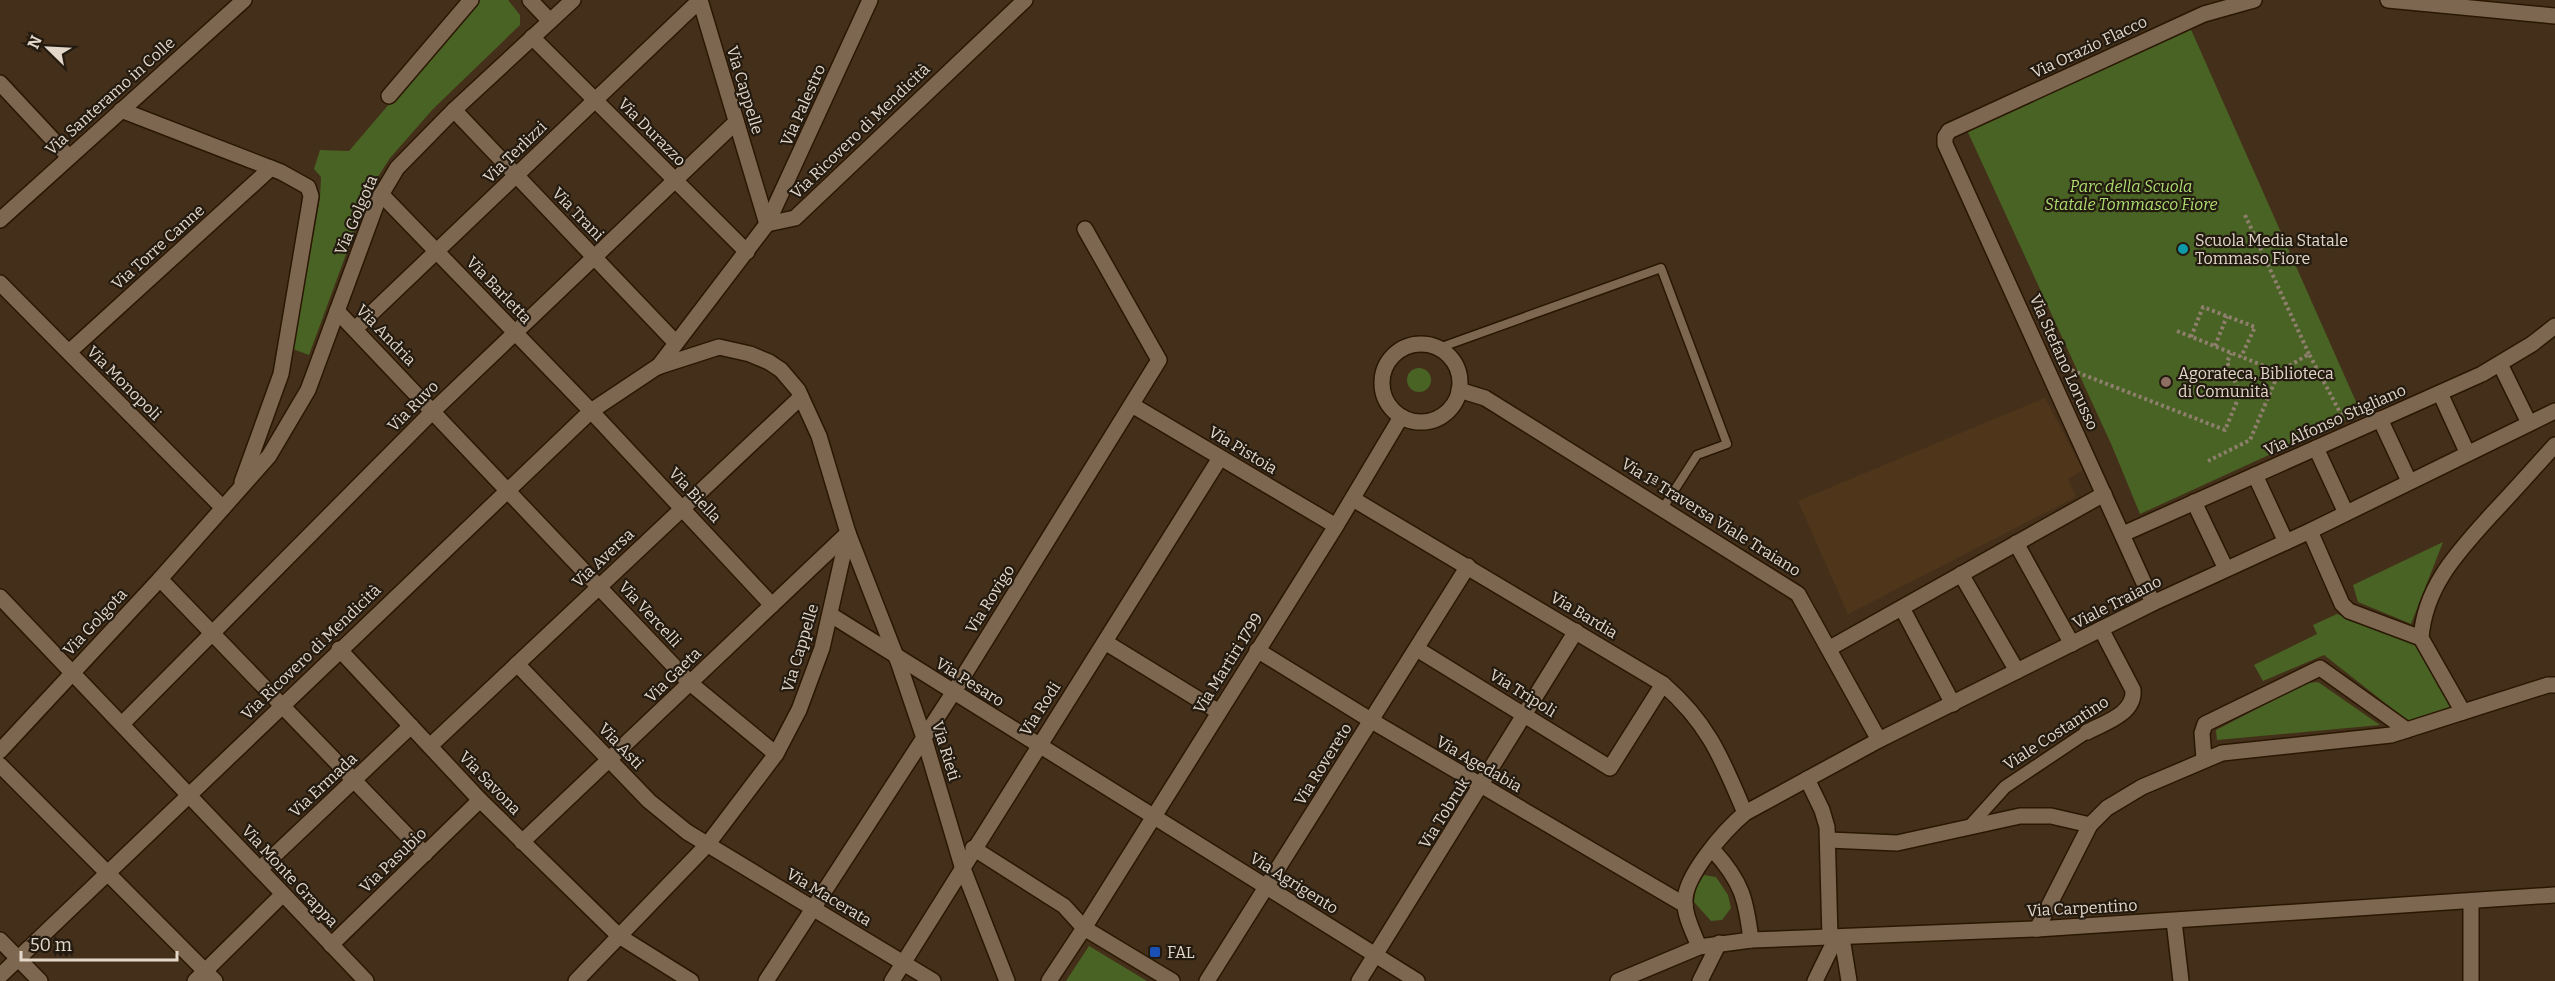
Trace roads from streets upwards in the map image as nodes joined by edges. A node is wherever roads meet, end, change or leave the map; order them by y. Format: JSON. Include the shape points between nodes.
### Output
{"nodes":[{"id":1,"x":244,"y":0,"type":"edge"},
{"id":2,"x":471,"y":0,"type":"edge"},
{"id":3,"x":531,"y":0,"type":"edge"},
{"id":4,"x":573,"y":0,"type":"edge"},
{"id":5,"x":700,"y":0,"type":"edge"},
{"id":6,"x":870,"y":0,"type":"edge"},
{"id":7,"x":1025,"y":0,"type":"edge"},
{"id":8,"x":2253,"y":0,"type":"edge"},
{"id":9,"x":2388,"y":0,"type":"edge"},
{"id":10,"x":2555,"y":16,"type":"edge"},
{"id":11,"x":550,"y":21,"type":"junction"},
{"id":12,"x":532,"y":37,"type":"junction"},
{"id":13,"x":0,"y":83,"type":"edge"},
{"id":14,"x":390,"y":96,"type":"dead end"},
{"id":15,"x":595,"y":100,"type":"junction"},
{"id":16,"x":121,"y":110,"type":"junction"},
{"id":17,"x":454,"y":110,"type":"junction"},
{"id":18,"x":736,"y":122,"type":"junction"},
{"id":19,"x":1945,"y":137,"type":"joint"},
{"id":20,"x":69,"y":157,"type":"junction"},
{"id":21,"x":271,"y":168,"type":"junction"},
{"id":22,"x":517,"y":175,"type":"junction"},
{"id":23,"x":674,"y":180,"type":"junction"},
{"id":24,"x":381,"y":194,"type":"junction"},
{"id":25,"x":0,"y":220,"type":"edge"},
{"id":26,"x":767,"y":224,"type":"junction"},
{"id":27,"x":1084,"y":229,"type":"dead end"},
{"id":28,"x":437,"y":252,"type":"junction"},
{"id":29,"x":747,"y":252,"type":"junction"},
{"id":30,"x":594,"y":257,"type":"junction"},
{"id":31,"x":0,"y":283,"type":"edge"},
{"id":32,"x":338,"y":311,"type":"junction"},
{"id":33,"x":2555,"y":326,"type":"edge"},
{"id":34,"x":355,"y":329,"type":"junction"},
{"id":35,"x":515,"y":332,"type":"junction"},
{"id":36,"x":676,"y":343,"type":"junction"},
{"id":37,"x":69,"y":352,"type":"junction"},
{"id":38,"x":677,"y":360,"type":"joint"},
{"id":39,"x":2500,"y":364,"type":"junction"},
{"id":40,"x":657,"y":367,"type":"junction"},
{"id":41,"x":1459,"y":390,"type":"junction"},
{"id":42,"x":2440,"y":393,"type":"junction"},
{"id":43,"x":801,"y":397,"type":"junction"},
{"id":44,"x":1132,"y":405,"type":"junction"},
{"id":45,"x":433,"y":411,"type":"junction"},
{"id":46,"x":591,"y":411,"type":"junction"},
{"id":47,"x":2555,"y":411,"type":"edge"},
{"id":48,"x":1401,"y":417,"type":"junction"},
{"id":49,"x":2380,"y":419,"type":"junction"},
{"id":50,"x":2529,"y":423,"type":"junction"},
{"id":51,"x":2555,"y":445,"type":"edge"},
{"id":52,"x":2316,"y":448,"type":"junction"},
{"id":53,"x":2467,"y":452,"type":"junction"},
{"id":54,"x":1220,"y":458,"type":"junction"},
{"id":55,"x":2255,"y":475,"type":"junction"},
{"id":56,"x":2409,"y":481,"type":"junction"},
{"id":57,"x":507,"y":489,"type":"junction"},
{"id":58,"x":239,"y":490,"type":"junction"},
{"id":59,"x":2104,"y":494,"type":"junction"},
{"id":60,"x":1353,"y":499,"type":"junction"},
{"id":61,"x":2194,"y":502,"type":"junction"},
{"id":62,"x":223,"y":508,"type":"junction"},
{"id":63,"x":683,"y":508,"type":"junction"},
{"id":64,"x":2346,"y":513,"type":"junction"},
{"id":65,"x":1336,"y":526,"type":"junction"},
{"id":66,"x":2310,"y":531,"type":"junction"},
{"id":67,"x":848,"y":533,"type":"junction"},
{"id":68,"x":2123,"y":534,"type":"junction"},
{"id":69,"x":2286,"y":542,"type":"junction"},
{"id":70,"x":2016,"y":543,"type":"junction"},
{"id":71,"x":1468,"y":566,"type":"junction"},
{"id":72,"x":2226,"y":569,"type":"junction"},
{"id":73,"x":1961,"y":574,"type":"junction"},
{"id":74,"x":160,"y":579,"type":"junction"},
{"id":75,"x":599,"y":586,"type":"junction"},
{"id":76,"x":0,"y":597,"type":"edge"},
{"id":77,"x":2153,"y":603,"type":"junction"},
{"id":78,"x":772,"y":605,"type":"junction"},
{"id":79,"x":1902,"y":608,"type":"junction"},
{"id":80,"x":831,"y":615,"type":"junction"},
{"id":81,"x":2101,"y":629,"type":"junction"},
{"id":82,"x":1576,"y":631,"type":"junction"},
{"id":83,"x":213,"y":633,"type":"junction"},
{"id":84,"x":2421,"y":638,"type":"junction"},
{"id":85,"x":1105,"y":642,"type":"junction"},
{"id":86,"x":2072,"y":644,"type":"junction"},
{"id":87,"x":1830,"y":648,"type":"junction"},
{"id":88,"x":339,"y":649,"type":"junction"},
{"id":89,"x":1417,"y":649,"type":"junction"},
{"id":90,"x":1257,"y":650,"type":"junction"},
{"id":91,"x":895,"y":656,"type":"junction"},
{"id":92,"x":517,"y":664,"type":"junction"},
{"id":93,"x":2017,"y":671,"type":"junction"},
{"id":94,"x":73,"y":672,"type":"junction"},
{"id":95,"x":690,"y":683,"type":"junction"},
{"id":96,"x":1663,"y":684,"type":"junction"},
{"id":97,"x":2555,"y":685,"type":"edge"},
{"id":98,"x":953,"y":693,"type":"junction"},
{"id":99,"x":282,"y":704,"type":"junction"},
{"id":100,"x":1953,"y":704,"type":"junction"},
{"id":101,"x":1219,"y":712,"type":"junction"},
{"id":102,"x":2463,"y":712,"type":"junction"},
{"id":103,"x":1524,"y":716,"type":"junction"},
{"id":104,"x":1372,"y":721,"type":"junction"},
{"id":105,"x":122,"y":724,"type":"junction"},
{"id":106,"x":411,"y":726,"type":"junction"},
{"id":107,"x":2407,"y":730,"type":"junction"},
{"id":108,"x":2086,"y":732,"type":"joint"},
{"id":109,"x":924,"y":738,"type":"junction"},
{"id":110,"x":1879,"y":740,"type":"junction"},
{"id":111,"x":430,"y":746,"type":"junction"},
{"id":112,"x":1038,"y":746,"type":"junction"},
{"id":113,"x":0,"y":751,"type":"edge"},
{"id":114,"x":776,"y":754,"type":"junction"},
{"id":115,"x":2204,"y":759,"type":"junction"},
{"id":116,"x":609,"y":761,"type":"junction"},
{"id":117,"x":0,"y":765,"type":"edge"},
{"id":118,"x":1807,"y":779,"type":"junction"},
{"id":119,"x":355,"y":781,"type":"junction"},
{"id":120,"x":1482,"y":786,"type":"junction"},
{"id":121,"x":189,"y":795,"type":"junction"},
{"id":122,"x":480,"y":800,"type":"junction"},
{"id":123,"x":1745,"y":813,"type":"junction"},
{"id":124,"x":1152,"y":818,"type":"junction"},
{"id":125,"x":2090,"y":825,"type":"junction"},
{"id":126,"x":1969,"y":827,"type":"junction"},
{"id":127,"x":1829,"y":840,"type":"junction"},
{"id":128,"x":522,"y":842,"type":"junction"},
{"id":129,"x":707,"y":845,"type":"junction"},
{"id":130,"x":973,"y":848,"type":"junction"},
{"id":131,"x":1713,"y":850,"type":"junction"},
{"id":132,"x":425,"y":854,"type":"junction"},
{"id":133,"x":962,"y":866,"type":"junction"},
{"id":134,"x":260,"y":869,"type":"junction"},
{"id":135,"x":109,"y":872,"type":"junction"},
{"id":136,"x":1267,"y":887,"type":"junction"},
{"id":137,"x":283,"y":894,"type":"junction"},
{"id":138,"x":2555,"y":895,"type":"edge"},
{"id":139,"x":2471,"y":902,"type":"junction"},
{"id":140,"x":1685,"y":905,"type":"junction"},
{"id":141,"x":814,"y":908,"type":"junction"},
{"id":142,"x":2174,"y":921,"type":"junction"},
{"id":143,"x":1084,"y":927,"type":"junction"},
{"id":144,"x":2037,"y":929,"type":"junction"},
{"id":145,"x":619,"y":936,"type":"junction"},
{"id":146,"x":1836,"y":938,"type":"junction"},
{"id":147,"x":0,"y":940,"type":"edge"},
{"id":148,"x":1751,"y":940,"type":"junction"},
{"id":149,"x":1719,"y":943,"type":"junction"},
{"id":150,"x":331,"y":945,"type":"junction"},
{"id":151,"x":1699,"y":947,"type":"junction"},
{"id":152,"x":1375,"y":954,"type":"junction"},
{"id":153,"x":18,"y":958,"type":"junction"},
{"id":154,"x":902,"y":963,"type":"junction"},
{"id":155,"x":0,"y":975,"type":"edge"},
{"id":156,"x":205,"y":978,"type":"edge"},
{"id":157,"x":359,"y":978,"type":"edge"},
{"id":158,"x":40,"y":981,"type":"edge"},
{"id":159,"x":576,"y":981,"type":"edge"},
{"id":160,"x":691,"y":981,"type":"edge"},
{"id":161,"x":766,"y":981,"type":"edge"},
{"id":162,"x":892,"y":981,"type":"edge"},
{"id":163,"x":933,"y":981,"type":"edge"},
{"id":164,"x":1007,"y":981,"type":"edge"},
{"id":165,"x":1048,"y":981,"type":"edge"},
{"id":166,"x":1172,"y":981,"type":"edge"},
{"id":167,"x":1207,"y":981,"type":"edge"},
{"id":168,"x":1359,"y":981,"type":"edge"},
{"id":169,"x":1417,"y":981,"type":"edge"},
{"id":170,"x":1618,"y":981,"type":"edge"},
{"id":171,"x":1700,"y":981,"type":"edge"},
{"id":172,"x":1815,"y":981,"type":"edge"},
{"id":173,"x":1849,"y":981,"type":"edge"},
{"id":174,"x":2181,"y":981,"type":"edge"},
{"id":175,"x":2471,"y":981,"type":"edge"}],
"edges":[{"from":1,"to":16,"type":"street","name":"Via Santeramo in Colle"},
{"from":2,"to":14,"type":"street"},
{"from":3,"to":11,"type":"street"},
{"from":4,"to":11,"type":"street","name":"Via Golgota"},
{"from":5,"to":15,"type":"street","name":"Via Terlizzi"},
{"from":5,"to":18,"type":"street","name":"Via Cappelle"},
{"from":6,"to":26,"type":"street","name":"Via Palestro"},
{"from":7,"to":26,"type":"street","name":"Via Ricovero di Mendicità","via":[[795,218]]},
{"from":8,"to":19,"type":"street","name":"Via Orazio Flacco","via":[[2193,19],[1949,131]]},
{"from":9,"to":10,"type":"street"},
{"from":11,"to":12,"type":"street","name":"Via Golgota"},
{"from":12,"to":15,"type":"street","name":"Via Durazzo"},
{"from":12,"to":17,"type":"street","name":"Via Golgota"},
{"from":13,"to":20,"type":"street"},
{"from":15,"to":22,"type":"street","name":"Via Terlizzi"},
{"from":15,"to":23,"type":"street","name":"Via Durazzo"},
{"from":16,"to":20,"type":"street","name":"Via Santeramo in Colle"},
{"from":16,"to":21,"type":"street"},
{"from":17,"to":22,"type":"street","name":"Via Trani"},
{"from":17,"to":24,"type":"street","name":"Via Golgota","via":[[397,168]]},
{"from":18,"to":23,"type":"street","name":"Via Ruvo"},
{"from":18,"to":26,"type":"street","name":"Via Cappelle"},
{"from":19,"to":59,"type":"street","name":"Via Stefano Lorusso"},
{"from":20,"to":25,"type":"street","name":"Via Santeramo in Colle"},
{"from":21,"to":37,"type":"street","name":"Via Torre Canne"},
{"from":21,"to":58,"type":"street","name":"Via Golgota","via":[[308,187],[311,196],[281,374]]},
{"from":22,"to":28,"type":"street","name":"Via Terlizzi"},
{"from":22,"to":30,"type":"street","name":"Via Trani"},
{"from":23,"to":29,"type":"street","name":"Via Durazzo"},
{"from":23,"to":30,"type":"street","name":"Via Ruvo"},
{"from":24,"to":28,"type":"street","name":"Via Barletta"},
{"from":24,"to":32,"type":"street","name":"Via Golgota"},
{"from":26,"to":29,"type":"street","name":"Via Ricovero di Mendicità"},
{"from":27,"to":44,"type":"street","name":"Via Rovigo","via":[[1159,360]]},
{"from":28,"to":34,"type":"street","name":"Via Terlizzi"},
{"from":28,"to":35,"type":"street","name":"Via Barletta"},
{"from":29,"to":36,"type":"street","name":"Via Ricovero di Mendicità"},
{"from":30,"to":35,"type":"street","name":"Via Ruvo"},
{"from":30,"to":36,"type":"street","name":"Via Trani"},
{"from":31,"to":37,"type":"street","name":"Via Monopoli"},
{"from":32,"to":34,"type":"street","name":"Via Andria"},
{"from":32,"to":58,"type":"street","name":"Via Golgota","via":[[308,390],[269,456]]},
{"from":33,"to":39,"type":"street","name":"Via Alfonso Stigliano"},
{"from":34,"to":45,"type":"street","name":"Via Andria"},
{"from":35,"to":45,"type":"street","name":"Via Ruvo"},
{"from":35,"to":46,"type":"street","name":"Via Barletta"},
{"from":36,"to":40,"type":"street","name":"Via Ricovero di Mendicità"},
{"from":37,"to":62,"type":"street","name":"Via Monopoli"},
{"from":38,"to":40,"type":"street","name":"Via Ricovero di Mendicità"},
{"from":38,"to":43,"type":"street","name":"Via Cappelle","via":[[719,347],[750,354],[781,370]]},
{"from":39,"to":42,"type":"street","name":"Via Alfonso Stigliano"},
{"from":39,"to":50,"type":"street"},
{"from":40,"to":46,"type":"street","name":"Via Ricovero di Mendicità"},
{"from":41,"to":48,"type":"street","via":[[1455,402],[1437,419],[1425,422]]},
{"from":41,"to":48,"type":"street","via":[[1456,366],[1439,348],[1413,344],[1400,349],[1390,358],[1382,383],[1384,397]]},
{"from":41,"to":87,"type":"street","name":"Via 1ª Traversa Viale Traiano","via":[[1485,398],[1798,594]]},
{"from":42,"to":49,"type":"street","name":"Via Alfonso Stigliano"},
{"from":42,"to":53,"type":"street"},
{"from":43,"to":63,"type":"street","name":"Via Aversa"},
{"from":43,"to":67,"type":"street","name":"Via Cappelle","via":[[819,436]]},
{"from":44,"to":54,"type":"street","name":"Via Pistoia"},
{"from":44,"to":98,"type":"street","name":"Via Rovigo"},
{"from":45,"to":57,"type":"street","name":"Via Andria"},
{"from":45,"to":83,"type":"street","name":"Via Ruvo"},
{"from":46,"to":57,"type":"street","name":"Via Ricovero di Mendicità"},
{"from":46,"to":63,"type":"street","name":"Via Biella"},
{"from":47,"to":50,"type":"street","name":"Viale Traiano"},
{"from":48,"to":60,"type":"street","name":"Via Martiri 1799"},
{"from":49,"to":52,"type":"street","name":"Via Alfonso Stigliano"},
{"from":49,"to":56,"type":"street"},
{"from":50,"to":53,"type":"street","name":"Viale Traiano"},
{"from":51,"to":84,"type":"street","via":[[2455,555],[2433,589]]},
{"from":52,"to":55,"type":"street","name":"Via Alfonso Stigliano"},
{"from":52,"to":64,"type":"street"},
{"from":53,"to":56,"type":"street","name":"Viale Traiano"},
{"from":54,"to":65,"type":"street","name":"Via Pistoia"},
{"from":54,"to":85,"type":"street","name":"Via Rodi"},
{"from":55,"to":61,"type":"street","name":"Via Alfonso Stigliano"},
{"from":55,"to":69,"type":"street"},
{"from":56,"to":64,"type":"street","name":"Viale Traiano"},
{"from":57,"to":75,"type":"street","name":"Via Vercelli"},
{"from":57,"to":88,"type":"street","name":"Via Ricovero di Mendicità"},
{"from":58,"to":62,"type":"street","name":"Via Golgota"},
{"from":59,"to":68,"type":"street","name":"Via Stefano Lorusso"},
{"from":59,"to":70,"type":"street"},
{"from":60,"to":65,"type":"street","name":"Via Martiri 1799"},
{"from":60,"to":71,"type":"street","name":"Via Bardia"},
{"from":61,"to":68,"type":"street","name":"Via Alfonso Stigliano"},
{"from":61,"to":72,"type":"street"},
{"from":62,"to":74,"type":"street","name":"Via Golgota"},
{"from":63,"to":75,"type":"street","name":"Via Aversa"},
{"from":63,"to":78,"type":"street","name":"Via Biella"},
{"from":64,"to":66,"type":"street","name":"Viale Traiano"},
{"from":65,"to":90,"type":"street","name":"Via Martiri 1799"},
{"from":66,"to":69,"type":"street","name":"Viale Traiano"},
{"from":66,"to":84,"type":"street","via":[[2342,604],[2349,611]]},
{"from":67,"to":78,"type":"street","name":"Via Gaeta"},
{"from":67,"to":80,"type":"street","name":"Via Cappelle"},
{"from":67,"to":91,"type":"street","name":"Via Rieti"},
{"from":68,"to":77,"type":"street","name":"Via Stefano Lorusso"},
{"from":69,"to":72,"type":"street","name":"Viale Traiano"},
{"from":70,"to":73,"type":"street"},
{"from":70,"to":86,"type":"street"},
{"from":71,"to":82,"type":"street","name":"Via Bardia"},
{"from":71,"to":89,"type":"street","name":"Via Rovereto"},
{"from":72,"to":77,"type":"street","name":"Viale Traiano"},
{"from":73,"to":79,"type":"street"},
{"from":73,"to":93,"type":"street"},
{"from":74,"to":83,"type":"street"},
{"from":74,"to":94,"type":"street","name":"Via Golgota"},
{"from":75,"to":92,"type":"street","name":"Via Aversa"},
{"from":75,"to":95,"type":"street","name":"Via Vercelli"},
{"from":76,"to":94,"type":"street","name":"Via Monte Grappa"},
{"from":77,"to":81,"type":"street","name":"Viale Traiano"},
{"from":78,"to":95,"type":"street","name":"Via Gaeta"},
{"from":79,"to":87,"type":"street"},
{"from":79,"to":100,"type":"street"},
{"from":80,"to":91,"type":"street","name":"Via Pesaro"},
{"from":80,"to":114,"type":"street","name":"Via Cappelle","via":[[799,710]]},
{"from":81,"to":86,"type":"street","name":"Viale Traiano"},
{"from":81,"to":108,"type":"street","name":"Viale Costantino","via":[[2133,697],[2118,716]]},
{"from":82,"to":96,"type":"street","name":"Via Bardia"},
{"from":82,"to":103,"type":"street","name":"Via Tobruk"},
{"from":83,"to":99,"type":"street"},
{"from":83,"to":105,"type":"street","name":"Via Ruvo"},
{"from":84,"to":102,"type":"street"},
{"from":85,"to":101,"type":"street"},
{"from":85,"to":112,"type":"street","name":"Via Rodi"},
{"from":86,"to":93,"type":"street","name":"Viale Traiano"},
{"from":87,"to":110,"type":"street","name":"Via 1ª Traversa Viale Traiano"},
{"from":88,"to":99,"type":"street","name":"Via Ricovero di Mendicità"},
{"from":88,"to":106,"type":"street","name":"Via Savona"},
{"from":89,"to":103,"type":"street","name":"Via Tripoli"},
{"from":89,"to":104,"type":"street","name":"Via Rovereto"},
{"from":90,"to":101,"type":"street","name":"Via Martiri 1799"},
{"from":90,"to":104,"type":"street","name":"Via Agedabia"},
{"from":91,"to":98,"type":"street","name":"Via Pesaro"},
{"from":91,"to":109,"type":"street","name":"Via Rieti"},
{"from":92,"to":111,"type":"street","name":"Via Aversa"},
{"from":92,"to":116,"type":"street","name":"Via Asti"},
{"from":93,"to":100,"type":"street","name":"Viale Traiano"},
{"from":94,"to":105,"type":"street","name":"Via Monte Grappa"},
{"from":94,"to":113,"type":"street","name":"Via Golgota"},
{"from":95,"to":114,"type":"street","name":"Via Vercelli"},
{"from":95,"to":116,"type":"street","name":"Via Gaeta"},
{"from":96,"to":103,"type":"street","name":"Via Tripoli","via":[[1610,768]]},
{"from":96,"to":123,"type":"street","name":"Via Bardia","via":[[1708,732]]},
{"from":97,"to":102,"type":"street"},
{"from":98,"to":109,"type":"street","name":"Via Rovigo"},
{"from":98,"to":112,"type":"street","name":"Via Pesaro"},
{"from":99,"to":119,"type":"street"},
{"from":99,"to":121,"type":"street","name":"Via Ricovero di Mendicità"},
{"from":100,"to":110,"type":"street","name":"Viale Traiano"},
{"from":101,"to":124,"type":"street","name":"Via Martiri 1799"},
{"from":102,"to":107,"type":"street"},
{"from":103,"to":120,"type":"street","name":"Via Tobruk"},
{"from":104,"to":120,"type":"street","name":"Via Agedabia"},
{"from":104,"to":136,"type":"street","name":"Via Rovereto"},
{"from":105,"to":121,"type":"street","name":"Via Monte Grappa"},
{"from":106,"to":111,"type":"street","name":"Via Savona"},
{"from":106,"to":119,"type":"street","name":"Via Ermada"},
{"from":107,"to":115,"type":"street","via":[[2391,735],[2241,750]]},
{"from":107,"to":115,"type":"street","via":[[2320,668],[2205,724]]},
{"from":108,"to":126,"type":"street","name":"Viale Costantino","via":[[2005,787]]},
{"from":109,"to":133,"type":"street","name":"Via Rieti"},
{"from":109,"to":141,"type":"street","name":"Via Rovigo"},
{"from":110,"to":118,"type":"street","name":"Viale Traiano"},
{"from":111,"to":122,"type":"street","name":"Via Savona"},
{"from":112,"to":124,"type":"street","name":"Via Pesaro"},
{"from":112,"to":130,"type":"street","name":"Via Rodi"},
{"from":114,"to":129,"type":"street","name":"Via Cappelle"},
{"from":115,"to":125,"type":"street","via":[[2107,808]]},
{"from":116,"to":128,"type":"street","name":"Via Gaeta"},
{"from":116,"to":129,"type":"street","name":"Via Asti","via":[[650,801]]},
{"from":117,"to":135,"type":"street"},
{"from":118,"to":123,"type":"street","name":"Viale Traiano"},
{"from":118,"to":127,"type":"street","via":[[1822,810]]},
{"from":119,"to":132,"type":"street"},
{"from":119,"to":134,"type":"street","name":"Via Ermada"},
{"from":120,"to":140,"type":"street","name":"Via Agedabia"},
{"from":120,"to":152,"type":"street","name":"Via Tobruk"},
{"from":121,"to":134,"type":"street","name":"Via Monte Grappa"},
{"from":121,"to":135,"type":"street","name":"Via Ricovero di Mendicità"},
{"from":122,"to":128,"type":"street","name":"Via Savona"},
{"from":122,"to":132,"type":"street","name":"Via Pasubio"},
{"from":123,"to":131,"type":"street","name":"Viale Traiano"},
{"from":124,"to":136,"type":"street","name":"Via Agrigento"},
{"from":124,"to":143,"type":"street","name":"Via Martiri 1799"},
{"from":125,"to":126,"type":"street","via":[[2051,816],[2020,816]]},
{"from":125,"to":144,"type":"street"},
{"from":126,"to":127,"type":"street","via":[[1897,843]]},
{"from":127,"to":146,"type":"street"},
{"from":128,"to":145,"type":"street","name":"Via Savona"},
{"from":129,"to":141,"type":"street","name":"Via Macerata"},
{"from":129,"to":145,"type":"street","name":"Via Cappelle"},
{"from":130,"to":133,"type":"street","name":"Via Rodi"},
{"from":130,"to":143,"type":"street","via":[[1064,906]]},
{"from":131,"to":140,"type":"street","name":"Viale Traiano","via":[[1690,878]]},
{"from":131,"to":148,"type":"street","via":[[1739,884]]},
{"from":132,"to":150,"type":"street","name":"Via Pasubio"},
{"from":133,"to":154,"type":"street","name":"Via Rodi"},
{"from":133,"to":164,"type":"street","name":"Via Rieti"},
{"from":134,"to":137,"type":"street","name":"Via Monte Grappa"},
{"from":135,"to":153,"type":"street","name":"Via Ricovero di Mendicità"},
{"from":135,"to":156,"type":"street"},
{"from":136,"to":152,"type":"street","name":"Via Agrigento"},
{"from":136,"to":167,"type":"street","name":"Via Rovereto"},
{"from":137,"to":150,"type":"street","name":"Via Monte Grappa"},
{"from":137,"to":156,"type":"street"},
{"from":138,"to":139,"type":"street","name":"Via Carpentino"},
{"from":139,"to":142,"type":"street","name":"Via Carpentino"},
{"from":139,"to":175,"type":"street"},
{"from":140,"to":151,"type":"street"},
{"from":141,"to":154,"type":"street","name":"Via Macerata"},
{"from":141,"to":161,"type":"street","name":"Via Rovigo"},
{"from":142,"to":144,"type":"street","name":"Via Carpentino"},
{"from":142,"to":174,"type":"street"},
{"from":143,"to":165,"type":"street","name":"Via Martiri 1799"},
{"from":143,"to":166,"type":"street"},
{"from":144,"to":146,"type":"street","name":"Via Carpentino"},
{"from":145,"to":159,"type":"street","name":"Via Cappelle"},
{"from":145,"to":160,"type":"street","name":"Via Savona"},
{"from":146,"to":148,"type":"street","name":"Via Carpentino"},
{"from":146,"to":172,"type":"street"},
{"from":146,"to":173,"type":"street"},
{"from":147,"to":153,"type":"street"},
{"from":148,"to":149,"type":"street","name":"Via Carpentino"},
{"from":149,"to":151,"type":"street","name":"Via Carpentino"},
{"from":149,"to":171,"type":"street"},
{"from":150,"to":157,"type":"street","name":"Via Monte Grappa"},
{"from":151,"to":170,"type":"street","name":"Via Carpentino"},
{"from":152,"to":168,"type":"street","name":"Via Tobruk"},
{"from":152,"to":169,"type":"street","name":"Via Agrigento"},
{"from":153,"to":155,"type":"street","name":"Via Ricovero di Mendicità"},
{"from":153,"to":158,"type":"street"},
{"from":154,"to":162,"type":"street","name":"Via Rodi"},
{"from":154,"to":163,"type":"street","name":"Via Macerata"}]}
